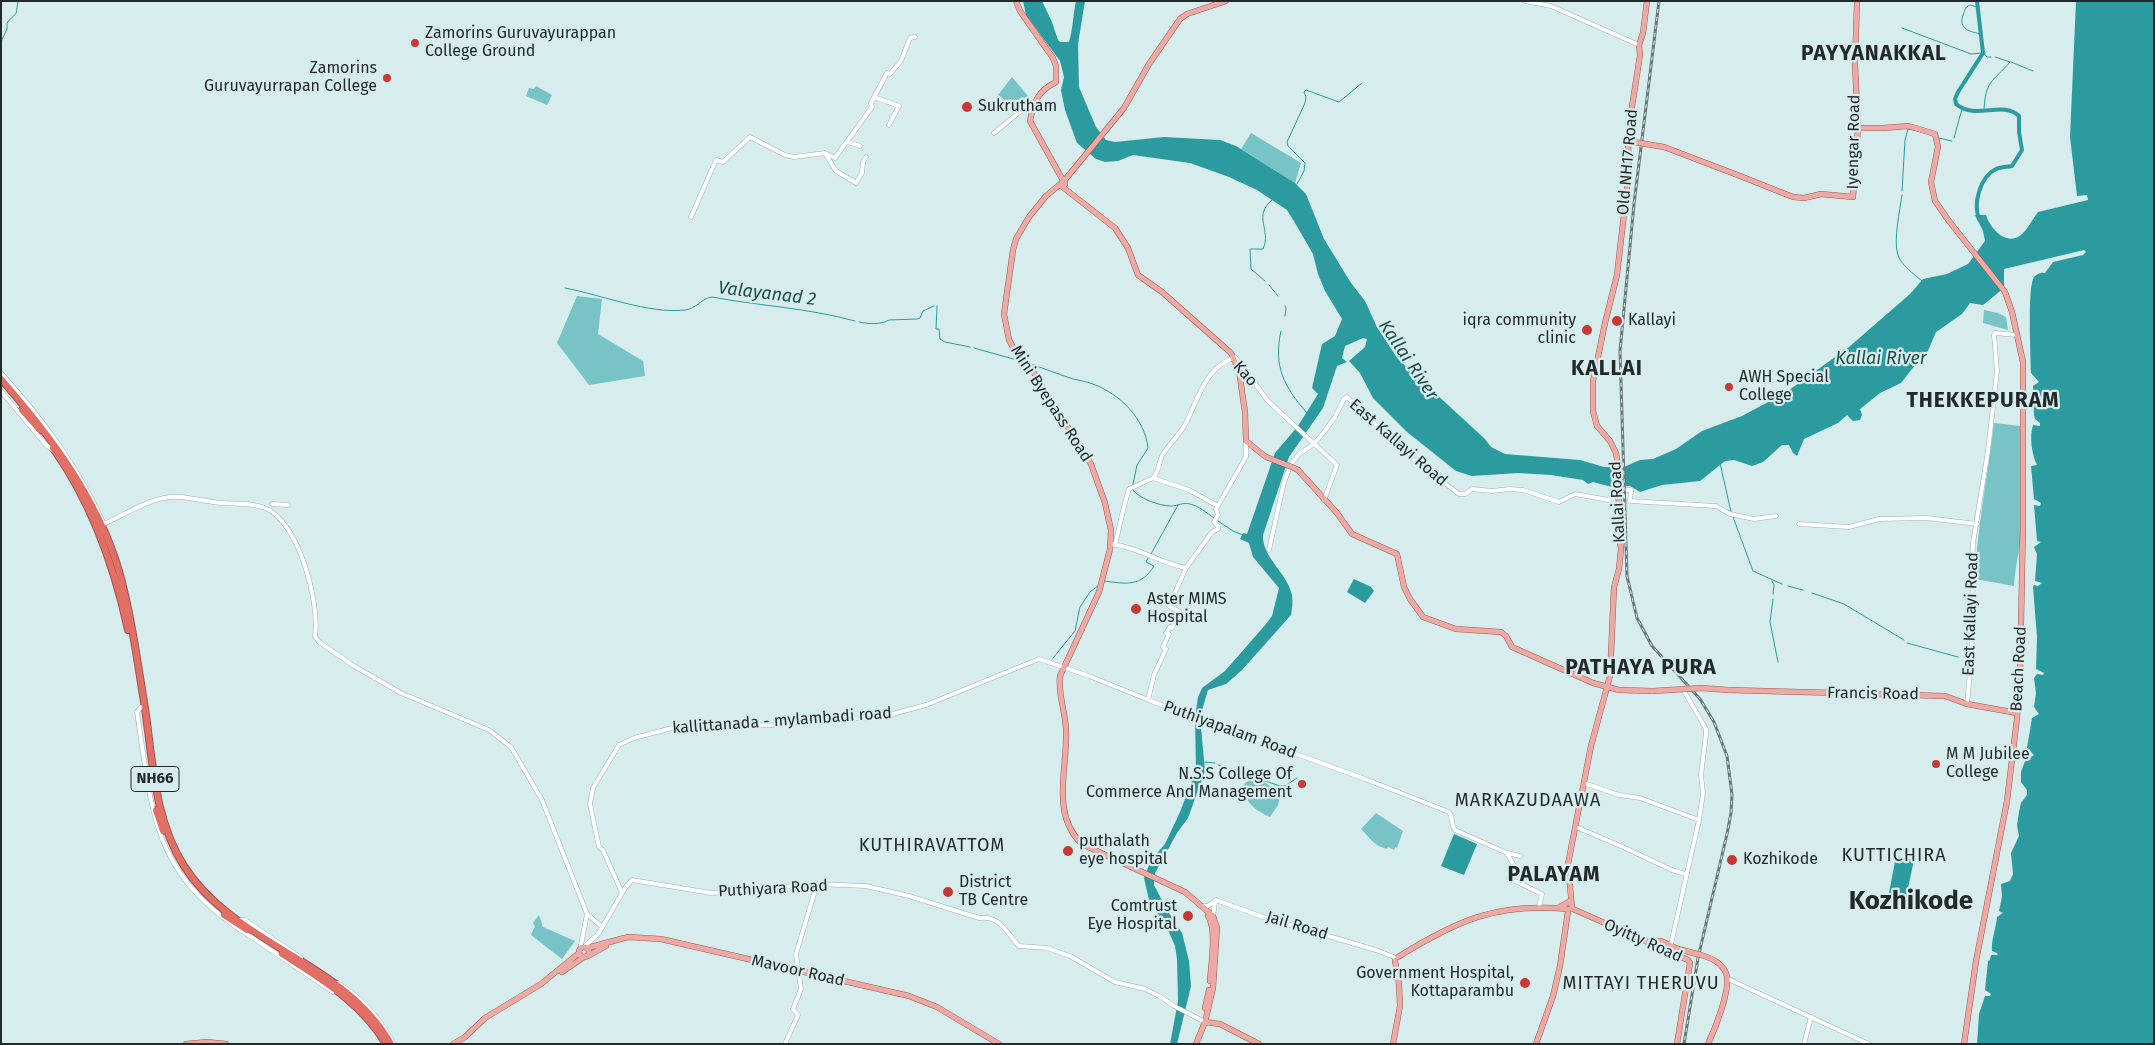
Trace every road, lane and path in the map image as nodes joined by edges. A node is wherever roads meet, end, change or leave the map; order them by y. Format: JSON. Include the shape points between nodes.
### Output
{"nodes":[{"id":1,"x":1016,"y":1,"type":"edge"},
{"id":2,"x":1226,"y":1,"type":"edge"},
{"id":3,"x":1525,"y":1,"type":"edge"},
{"id":4,"x":1647,"y":1,"type":"edge"},
{"id":5,"x":1857,"y":1,"type":"edge"},
{"id":6,"x":915,"y":36,"type":"dead end"},
{"id":7,"x":1638,"y":45,"type":"junction"},
{"id":8,"x":874,"y":97,"type":"junction"},
{"id":9,"x":1034,"y":103,"type":"junction"},
{"id":10,"x":889,"y":125,"type":"dead end"},
{"id":11,"x":1858,"y":128,"type":"junction"},
{"id":12,"x":994,"y":133,"type":"dead end"},
{"id":13,"x":1628,"y":140,"type":"junction"},
{"id":14,"x":848,"y":142,"type":"junction"},
{"id":15,"x":860,"y":146,"type":"dead end"},
{"id":16,"x":825,"y":153,"type":"junction"},
{"id":17,"x":866,"y":156,"type":"dead end"},
{"id":18,"x":1062,"y":183,"type":"junction"},
{"id":19,"x":691,"y":217,"type":"dead end"},
{"id":20,"x":1605,"y":323,"type":"joint"},
{"id":21,"x":2017,"y":336,"type":"junction"},
{"id":22,"x":1235,"y":357,"type":"junction"},
{"id":23,"x":1,"y":373,"type":"edge"},
{"id":24,"x":1,"y":379,"type":"edge"},
{"id":25,"x":1,"y":386,"type":"edge"},
{"id":26,"x":1,"y":391,"type":"edge"},
{"id":27,"x":1246,"y":441,"type":"junction"},
{"id":28,"x":1314,"y":444,"type":"junction"},
{"id":29,"x":55,"y":451,"type":"junction"},
{"id":30,"x":1292,"y":466,"type":"junction"},
{"id":31,"x":1153,"y":478,"type":"junction"},
{"id":32,"x":1324,"y":500,"type":"junction"},
{"id":33,"x":272,"y":504,"type":"dead end"},
{"id":34,"x":288,"y":505,"type":"dead end"},
{"id":35,"x":1218,"y":506,"type":"junction"},
{"id":36,"x":1776,"y":516,"type":"dead end"},
{"id":37,"x":1799,"y":524,"type":"dead end"},
{"id":38,"x":1977,"y":524,"type":"junction"},
{"id":39,"x":1113,"y":544,"type":"junction"},
{"id":40,"x":1269,"y":550,"type":"dead end"},
{"id":41,"x":1186,"y":568,"type":"junction"},
{"id":42,"x":1039,"y":659,"type":"joint"},
{"id":43,"x":1062,"y":667,"type":"junction"},
{"id":44,"x":1610,"y":676,"type":"junction"},
{"id":45,"x":1595,"y":683,"type":"junction"},
{"id":46,"x":1607,"y":688,"type":"junction"},
{"id":47,"x":1619,"y":690,"type":"junction"},
{"id":48,"x":1684,"y":691,"type":"dead end"},
{"id":49,"x":1605,"y":695,"type":"junction"},
{"id":50,"x":1148,"y":700,"type":"junction"},
{"id":51,"x":1967,"y":704,"type":"junction"},
{"id":52,"x":2017,"y":713,"type":"junction"},
{"id":53,"x":1584,"y":783,"type":"junction"},
{"id":54,"x":1698,"y":820,"type":"junction"},
{"id":55,"x":1576,"y":827,"type":"junction"},
{"id":56,"x":1507,"y":854,"type":"junction"},
{"id":57,"x":1520,"y":856,"type":"dead end"},
{"id":58,"x":1685,"y":874,"type":"junction"},
{"id":59,"x":817,"y":884,"type":"junction"},
{"id":60,"x":622,"y":892,"type":"junction"},
{"id":61,"x":1216,"y":900,"type":"junction"},
{"id":62,"x":1200,"y":905,"type":"junction"},
{"id":63,"x":1539,"y":907,"type":"junction"},
{"id":64,"x":1571,"y":907,"type":"junction"},
{"id":65,"x":1205,"y":911,"type":"junction"},
{"id":66,"x":587,"y":914,"type":"junction"},
{"id":67,"x":1213,"y":916,"type":"junction"},
{"id":68,"x":602,"y":927,"type":"junction"},
{"id":69,"x":1671,"y":944,"type":"junction"},
{"id":70,"x":1653,"y":946,"type":"junction"},
{"id":71,"x":582,"y":950,"type":"junction"},
{"id":72,"x":586,"y":956,"type":"junction"},
{"id":73,"x":1396,"y":959,"type":"junction"},
{"id":74,"x":799,"y":972,"type":"junction"},
{"id":75,"x":1728,"y":979,"type":"junction"},
{"id":76,"x":1811,"y":1017,"type":"junction"},
{"id":77,"x":1204,"y":1021,"type":"junction"},
{"id":78,"x":1394,"y":1043,"type":"edge"},
{"id":79,"x":186,"y":1044,"type":"edge"},
{"id":80,"x":198,"y":1044,"type":"edge"},
{"id":81,"x":211,"y":1044,"type":"edge"},
{"id":82,"x":226,"y":1044,"type":"edge"},
{"id":83,"x":385,"y":1044,"type":"edge"},
{"id":84,"x":393,"y":1044,"type":"edge"},
{"id":85,"x":453,"y":1044,"type":"edge"},
{"id":86,"x":459,"y":1044,"type":"edge"},
{"id":87,"x":785,"y":1044,"type":"edge"},
{"id":88,"x":994,"y":1044,"type":"edge"},
{"id":89,"x":999,"y":1044,"type":"edge"},
{"id":90,"x":1194,"y":1044,"type":"edge"},
{"id":91,"x":1259,"y":1044,"type":"edge"},
{"id":92,"x":1537,"y":1044,"type":"edge"},
{"id":93,"x":1677,"y":1044,"type":"edge"},
{"id":94,"x":1708,"y":1044,"type":"edge"},
{"id":95,"x":1804,"y":1044,"type":"edge"},
{"id":96,"x":1869,"y":1044,"type":"edge"},
{"id":97,"x":1964,"y":1044,"type":"edge"}],
"edges":[{"from":1,"to":9,"type":"main road","via":[[1056,66],[1056,82],[1043,88]]},
{"from":2,"to":18,"type":"main road","name":"Mini Byepass Road","via":[[1180,19],[1124,108]]},
{"from":3,"to":7,"type":"street","via":[[1551,6]]},
{"from":4,"to":7,"type":"main road","name":"Old NH17 Road"},
{"from":5,"to":11,"type":"main road","name":"Iyengar Road","via":[[1855,68]]},
{"from":6,"to":8,"type":"street","via":[[910,38],[901,61],[890,74],[887,73]]},
{"from":7,"to":13,"type":"main road","name":"Old NH17 Road","via":[[1639,61]]},
{"from":8,"to":10,"type":"street","via":[[899,106]]},
{"from":8,"to":14,"type":"street","via":[[872,107]]},
{"from":9,"to":12,"type":"street"},
{"from":9,"to":18,"type":"main road","via":[[1030,121]]},
{"from":11,"to":13,"type":"main road","name":"Iyengar Road","bridge":true,"via":[[1853,197],[1821,194],[1804,198],[1778,193],[1664,147]]},
{"from":11,"to":21,"type":"main road","name":"Beach Road","via":[[1909,126],[1935,134],[1938,147],[1931,182],[1935,200],[2005,292]]},
{"from":13,"to":20,"type":"main road","name":"Old NH17 Road","via":[[1629,170],[1617,275]]},
{"from":14,"to":15,"type":"street"},
{"from":14,"to":16,"type":"street","via":[[835,158]]},
{"from":16,"to":17,"type":"street","via":[[836,171],[856,183]]},
{"from":16,"to":19,"type":"street","via":[[794,157],[750,137],[723,162],[716,160]]},
{"from":18,"to":22,"type":"main road","via":[[1116,228],[1138,275],[1162,292]]},
{"from":18,"to":39,"type":"main road","name":"Mini Byepass Road","via":[[1046,196],[1016,239],[1004,314],[1008,340],[1029,365],[1091,464],[1105,503]]},
{"from":20,"to":44,"type":"main road","name":"Kallai Road","bridge":true,"via":[[1593,381],[1593,411],[1597,426],[1610,442],[1617,459],[1621,549],[1614,587]]},
{"from":21,"to":38,"type":"street","name":"East Kallayi Road","via":[[1994,334],[1997,371]]},
{"from":21,"to":52,"type":"main road","name":"Beach Road","via":[[2023,362],[2024,487]]},
{"from":22,"to":27,"type":"main road","via":[[1244,404]]},
{"from":22,"to":28,"type":"street","name":"Kao","via":[[1268,401]]},
{"from":22,"to":31,"type":"street","name":"Kao","via":[[1209,374],[1185,424],[1162,456]]},
{"from":23,"to":66,"type":"street","via":[[65,451],[104,524],[145,504],[174,496],[258,506],[277,516],[290,531],[304,563],[317,622],[315,636],[342,658],[401,693],[492,732],[511,747],[542,800]]},
{"from":24,"to":84,"type":"highway","number":"NH66","via":[[59,449],[95,511],[118,570],[129,614],[157,796],[168,834],[184,866],[221,907],[356,998]]},
{"from":25,"to":29,"type":"highway","number":"NH66"},
{"from":26,"to":29,"type":"street"},
{"from":27,"to":30,"type":"main road","bridge":true,"via":[[1266,457]]},
{"from":27,"to":35,"type":"street","via":[[1246,457]]},
{"from":28,"to":30,"type":"street","name":"East Kallayi Road","via":[[1299,454]]},
{"from":28,"to":32,"type":"street","name":"Kao","via":[[1337,465]]},
{"from":28,"to":36,"type":"street","name":"East Kallayi Road","via":[[1347,397],[1405,453],[1459,494],[1472,489],[1492,492],[1510,489],[1559,502],[1575,494],[1609,500],[1614,490],[1631,490],[1630,501],[1716,506],[1730,514],[1754,519]]},
{"from":29,"to":83,"type":"highway","number":"NH66","via":[[90,512],[114,571],[132,648],[155,806],[169,847],[185,874],[206,899],[250,935],[349,1000],[370,1020]]},
{"from":30,"to":32,"type":"main road"},
{"from":30,"to":40,"type":"street","via":[[1284,482]]},
{"from":31,"to":35,"type":"street","via":[[1189,490]]},
{"from":31,"to":39,"type":"street","via":[[1129,489]]},
{"from":32,"to":45,"type":"main road","name":"Francis Road","via":[[1353,535],[1397,554],[1404,587],[1423,616],[1456,629],[1501,632],[1512,647]]},
{"from":33,"to":34,"type":"street"},
{"from":35,"to":41,"type":"street","via":[[1214,522],[1218,528]]},
{"from":37,"to":38,"type":"street","via":[[1849,527],[1879,520],[1926,518]]},
{"from":38,"to":51,"type":"street","name":"East Kallayi Road","via":[[1973,543],[1972,650]]},
{"from":39,"to":41,"type":"street"},
{"from":39,"to":43,"type":"main road","name":"Mini Byepass Road","via":[[1099,592]]},
{"from":41,"to":50,"type":"street","via":[[1169,606],[1180,612],[1180,616],[1166,633],[1169,634],[1163,647],[1166,649],[1154,674]]},
{"from":42,"to":43,"type":"street","name":"Puthiyapalam Road"},
{"from":42,"to":60,"type":"street","name":"kallittanada - mylambadi road","via":[[926,705],[886,716],[775,725],[672,728],[619,745],[593,788],[590,804],[599,848],[603,850]]},
{"from":43,"to":50,"type":"street","name":"Puthiyapalam Road"},
{"from":43,"to":62,"type":"main road","name":"Mini Byepass Road","via":[[1059,685],[1066,731],[1063,809],[1075,838],[1185,892]]},
{"from":44,"to":45,"type":"main road","via":[[1606,682]]},
{"from":44,"to":46,"type":"main road","name":"Kallai Road"},
{"from":44,"to":47,"type":"main road","via":[[1611,686]]},
{"from":45,"to":46,"type":"main road","name":"Francis Road"},
{"from":45,"to":49,"type":"main road"},
{"from":46,"to":47,"type":"main road","name":"Francis Road"},
{"from":46,"to":49,"type":"main road","name":"Kallai Road"},
{"from":47,"to":51,"type":"main road","name":"Francis Road","bridge":true,"via":[[1702,688],[1945,696]]},
{"from":48,"to":54,"type":"street","via":[[1706,728]]},
{"from":49,"to":53,"type":"main road","name":"Kallai Road"},
{"from":50,"to":56,"type":"street","name":"Puthiyapalam Road","via":[[1448,812],[1455,830]]},
{"from":51,"to":52,"type":"main road","name":"Francis Road"},
{"from":52,"to":97,"type":"main road","name":"Beach Road","via":[[2006,809],[1990,884]]},
{"from":53,"to":54,"type":"street","via":[[1619,795],[1640,798]]},
{"from":53,"to":55,"type":"main road","name":"Kallai Road"},
{"from":54,"to":58,"type":"street"},
{"from":55,"to":58,"type":"street","via":[[1622,844]]},
{"from":55,"to":64,"type":"main road","name":"Kallai Road","via":[[1568,864]]},
{"from":56,"to":57,"type":"street","name":"Puthiyapalam Road"},
{"from":56,"to":63,"type":"street","via":[[1514,866],[1509,878],[1542,894]]},
{"from":58,"to":69,"type":"street"},
{"from":59,"to":60,"type":"street","name":"Puthiyara Road","via":[[711,893],[632,880]]},
{"from":59,"to":74,"type":"street","via":[[796,954]]},
{"from":59,"to":77,"type":"street","name":"Puthiyara Road","via":[[866,886],[979,918],[988,916],[996,919],[1019,946],[1047,948],[1070,956],[1115,982],[1145,989]]},
{"from":60,"to":68,"type":"street"},
{"from":61,"to":62,"type":"street","via":[[1208,906]]},
{"from":61,"to":65,"type":"street"},
{"from":61,"to":67,"type":"street"},
{"from":61,"to":73,"type":"street","name":"Jail Road"},
{"from":62,"to":65,"type":"main road","name":"Mini Byepass Road"},
{"from":63,"to":64,"type":"main road","name":"Oyitty Road"},
{"from":63,"to":73,"type":"main road","name":"Oyitty Road","via":[[1498,911],[1472,918],[1447,928]]},
{"from":64,"to":70,"type":"main road","name":"Oyitty Road"},
{"from":64,"to":92,"type":"main road","name":"Kallai Road","via":[[1555,995]]},
{"from":65,"to":67,"type":"main road","name":"Mini Byepass Road"},
{"from":65,"to":77,"type":"main road","via":[[1211,920],[1213,939]]},
{"from":66,"to":68,"type":"street"},
{"from":66,"to":71,"type":"street"},
{"from":67,"to":77,"type":"main road","via":[[1216,928],[1213,988]]},
{"from":68,"to":71,"type":"street"},
{"from":69,"to":70,"type":"main road","via":[[1658,940]]},
{"from":69,"to":75,"type":"main road","bridge":true,"via":[[1716,961]]},
{"from":70,"to":93,"type":"main road","name":"Oyitty Road","via":[[1690,963]]},
{"from":71,"to":72,"type":"main road"},
{"from":71,"to":72,"type":"main road","via":[[590,951]]},
{"from":71,"to":74,"type":"main road","name":"Mavoor Road","via":[[618,938],[645,937]]},
{"from":71,"to":85,"type":"main road","name":"Mavoor Road","via":[[541,984],[485,1018]]},
{"from":72,"to":74,"type":"main road","name":"Mavoor Road","via":[[616,941],[645,939]]},
{"from":72,"to":86,"type":"main road","name":"Mavoor Road","via":[[491,1018]]},
{"from":73,"to":78,"type":"main road","via":[[1402,1006]]},
{"from":74,"to":87,"type":"street","via":[[802,989],[793,1009],[798,1015]]},
{"from":74,"to":88,"type":"main road","name":"Mavoor Road","via":[[915,1000]]},
{"from":74,"to":89,"type":"main road","name":"Mavoor Road","via":[[920,999]]},
{"from":75,"to":76,"type":"street"},
{"from":75,"to":94,"type":"main road"},
{"from":76,"to":95,"type":"street"},
{"from":76,"to":96,"type":"street"},
{"from":77,"to":90,"type":"main road"},
{"from":77,"to":91,"type":"main road","via":[[1220,1024]]},
{"from":79,"to":82,"type":"main road"},
{"from":80,"to":81,"type":"main road"}]}
